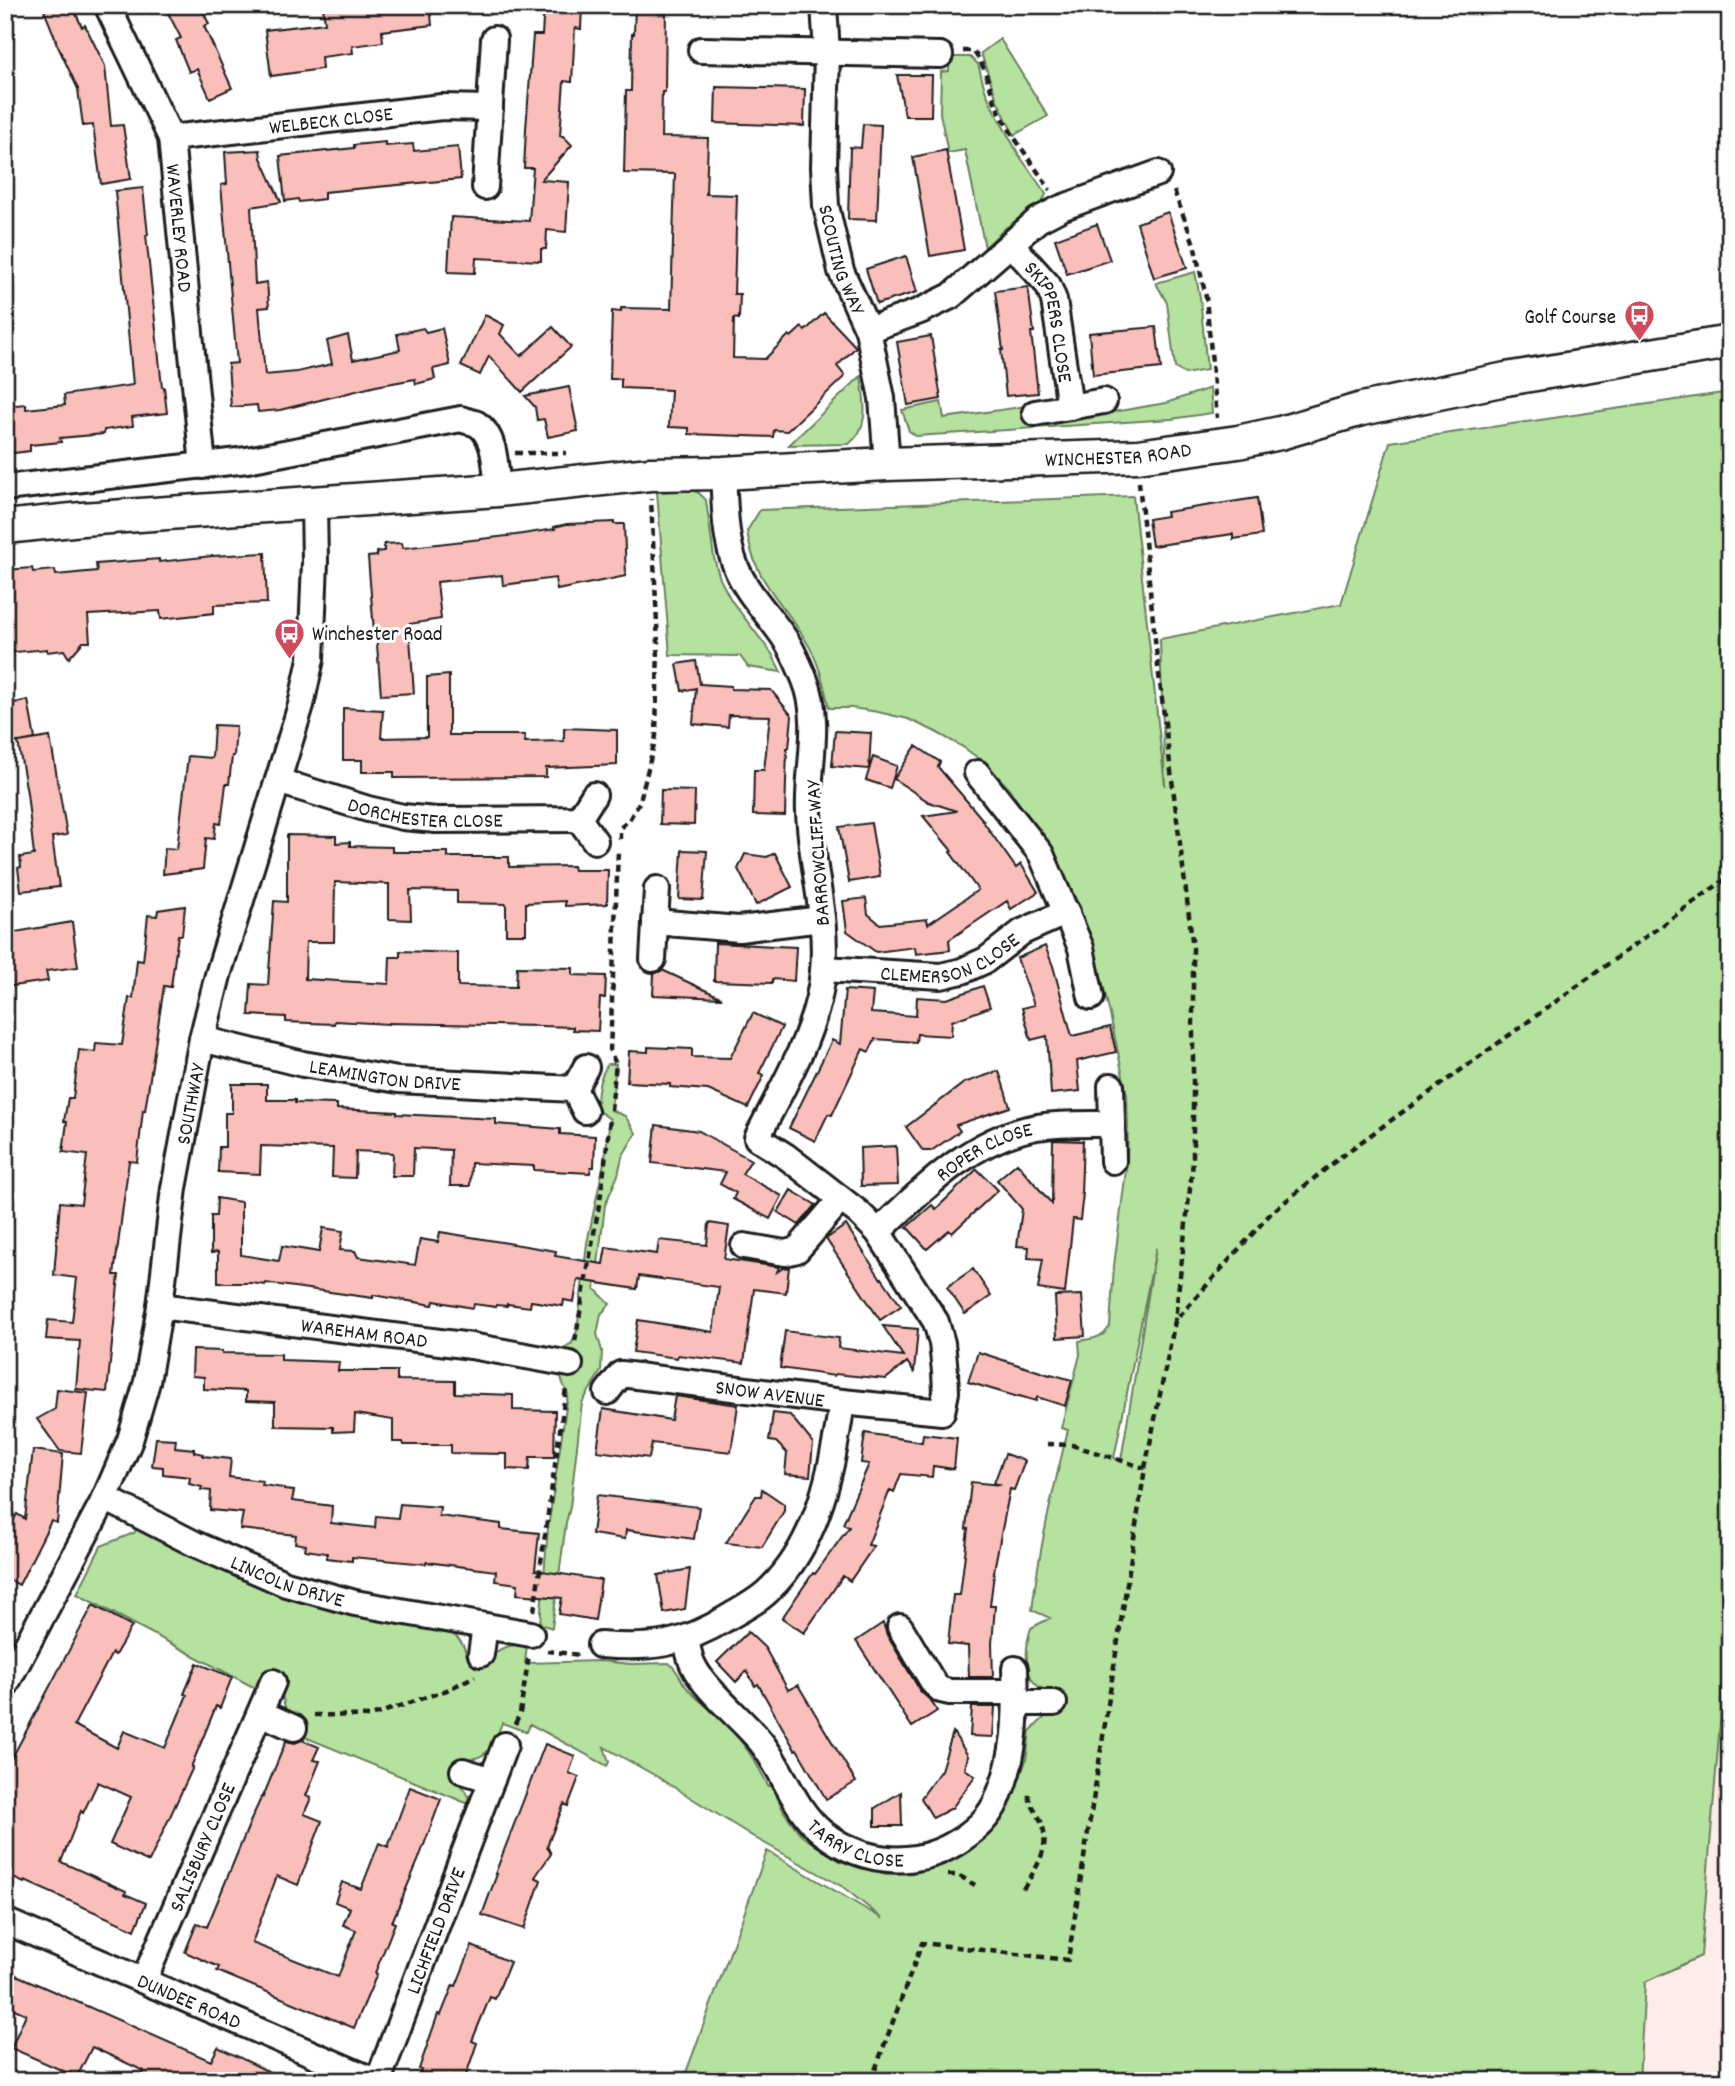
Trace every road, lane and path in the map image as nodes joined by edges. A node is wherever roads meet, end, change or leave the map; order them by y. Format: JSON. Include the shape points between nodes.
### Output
{"nodes":[{"id":1,"x":107,"y":5,"type":"edge"},
{"id":2,"x":824,"y":5,"type":"edge"},
{"id":3,"x":494,"y":39,"type":"dead end"},
{"id":4,"x":701,"y":50,"type":"dead end"},
{"id":5,"x":827,"y":52,"type":"junction"},
{"id":6,"x":940,"y":55,"type":"joint"},
{"id":7,"x":490,"y":108,"type":"junction"},
{"id":8,"x":171,"y":138,"type":"junction"},
{"id":9,"x":1158,"y":173,"type":"joint"},
{"id":10,"x":485,"y":187,"type":"dead end"},
{"id":11,"x":1061,"y":208,"type":"junction"},
{"id":12,"x":1012,"y":245,"type":"junction"},
{"id":13,"x":868,"y":330,"type":"junction"},
{"id":14,"x":1730,"y":342,"type":"edge"},
{"id":15,"x":1104,"y":401,"type":"dead end"},
{"id":16,"x":1070,"y":407,"type":"junction"},
{"id":17,"x":1035,"y":413,"type":"dead end"},
{"id":18,"x":1210,"y":447,"type":"junction"},
{"id":19,"x":1138,"y":456,"type":"junction"},
{"id":20,"x":887,"y":464,"type":"junction"},
{"id":21,"x":203,"y":466,"type":"junction"},
{"id":22,"x":723,"y":473,"type":"junction"},
{"id":23,"x":5,"y":488,"type":"edge"},
{"id":24,"x":498,"y":490,"type":"junction"},
{"id":25,"x":314,"y":504,"type":"junction"},
{"id":26,"x":5,"y":527,"type":"edge"},
{"id":27,"x":977,"y":773,"type":"dead end"},
{"id":28,"x":278,"y":781,"type":"junction"},
{"id":29,"x":594,"y":795,"type":"dead end"},
{"id":30,"x":579,"y":819,"type":"junction"},
{"id":31,"x":595,"y":841,"type":"dead end"},
{"id":32,"x":1730,"y":876,"type":"edge"},
{"id":33,"x":657,"y":889,"type":"dead end"},
{"id":34,"x":1067,"y":912,"type":"junction"},
{"id":35,"x":822,"y":919,"type":"junction"},
{"id":36,"x":655,"y":922,"type":"junction"},
{"id":37,"x":653,"y":959,"type":"dead end"},
{"id":38,"x":824,"y":969,"type":"junction"},
{"id":39,"x":1091,"y":997,"type":"dead end"},
{"id":40,"x":202,"y":1039,"type":"junction"},
{"id":41,"x":1111,"y":1086,"type":"dead end"},
{"id":42,"x":585,"y":1111,"type":"dead end"},
{"id":43,"x":1112,"y":1124,"type":"junction"},
{"id":44,"x":1113,"y":1161,"type":"dead end"},
{"id":45,"x":841,"y":1199,"type":"junction"},
{"id":46,"x":878,"y":1232,"type":"junction"},
{"id":47,"x":744,"y":1246,"type":"dead end"},
{"id":48,"x":160,"y":1306,"type":"junction"},
{"id":49,"x":1175,"y":1321,"type":"junction"},
{"id":50,"x":570,"y":1364,"type":"dead end"},
{"id":51,"x":607,"y":1392,"type":"dead end"},
{"id":52,"x":842,"y":1402,"type":"junction"},
{"id":53,"x":942,"y":1412,"type":"joint"},
{"id":54,"x":1047,"y":1444,"type":"dead end"},
{"id":55,"x":1145,"y":1468,"type":"junction"},
{"id":56,"x":105,"y":1497,"type":"junction"},
{"id":57,"x":485,"y":1626,"type":"junction"},
{"id":58,"x":900,"y":1628,"type":"dead end"},
{"id":59,"x":686,"y":1639,"type":"junction"},
{"id":60,"x":600,"y":1645,"type":"joint"},
{"id":61,"x":530,"y":1647,"type":"joint"},
{"id":62,"x":482,"y":1663,"type":"joint"},
{"id":63,"x":273,"y":1682,"type":"dead end"},
{"id":64,"x":5,"y":1685,"type":"edge"},
{"id":65,"x":1016,"y":1688,"type":"junction"},
{"id":66,"x":1054,"y":1703,"type":"dead end"},
{"id":67,"x":261,"y":1713,"type":"junction"},
{"id":68,"x":294,"y":1728,"type":"joint"},
{"id":69,"x":505,"y":1745,"type":"dead end"},
{"id":70,"x":1012,"y":1752,"type":"junction"},
{"id":71,"x":463,"y":1771,"type":"dead end"},
{"id":72,"x":492,"y":1780,"type":"junction"},
{"id":73,"x":1023,"y":1889,"type":"dead end"},
{"id":74,"x":5,"y":1921,"type":"edge"},
{"id":75,"x":144,"y":1980,"type":"junction"},
{"id":76,"x":376,"y":2081,"type":"edge"},
{"id":77,"x":871,"y":2081,"type":"edge"}],
"edges":[{"from":1,"to":8,"type":"street","name":"WAVERLEY ROAD"},
{"from":2,"to":5,"type":"street","name":"SCOUTING WAY"},
{"from":3,"to":7,"type":"street"},
{"from":4,"to":5,"type":"street"},
{"from":5,"to":6,"type":"street"},
{"from":5,"to":13,"type":"street","name":"SCOUTING WAY","via":[[826,206],[841,271]]},
{"from":6,"to":11,"type":"path","via":[[973,51],[981,60],[997,108]]},
{"from":7,"to":8,"type":"street","name":"WELBECK CLOSE","via":[[442,107]]},
{"from":7,"to":10,"type":"street"},
{"from":8,"to":21,"type":"street","name":"WAVERLEY ROAD"},
{"from":9,"to":11,"type":"street","name":"SKIPPERS CLOSE"},
{"from":9,"to":18,"type":"path","via":[[1170,180],[1194,244],[1206,297],[1217,419],[1208,430]]},
{"from":11,"to":12,"type":"street","name":"SKIPPERS CLOSE","via":[[1038,220]]},
{"from":12,"to":13,"type":"street","name":"SKIPPERS CLOSE","via":[[951,296]]},
{"from":12,"to":16,"type":"street","name":"SKIPPERS CLOSE","via":[[1051,293]]},
{"from":13,"to":20,"type":"street","name":"SCOUTING WAY","via":[[883,398]]},
{"from":14,"to":18,"type":"street","name":"WINCHESTER ROAD","via":[[1506,379]]},
{"from":15,"to":16,"type":"street","name":"SKIPPERS CLOSE"},
{"from":16,"to":17,"type":"street","name":"SKIPPERS CLOSE"},
{"from":18,"to":19,"type":"street","name":"WINCHESTER ROAD"},
{"from":19,"to":20,"type":"street","name":"WINCHESTER ROAD"},
{"from":19,"to":49,"type":"path","via":[[1157,659],[1193,948],[1193,1162]]},
{"from":20,"to":22,"type":"street","name":"WINCHESTER ROAD"},
{"from":21,"to":23,"type":"street"},
{"from":21,"to":24,"type":"street","via":[[461,419],[477,424],[486,435],[494,452]]},
{"from":22,"to":24,"type":"street","name":"WINCHESTER ROAD","via":[[650,474]]},
{"from":22,"to":35,"type":"street","name":"BARROWCLIFF WAY","via":[[726,527],[736,568],[788,643],[806,683],[813,717],[809,812]]},
{"from":24,"to":25,"type":"street","name":"WINCHESTER ROAD"},
{"from":25,"to":26,"type":"street","name":"WINCHESTER ROAD"},
{"from":25,"to":28,"type":"street","name":"SOUTHWAY","via":[[311,659]]},
{"from":27,"to":34,"type":"street","via":[[1041,854]]},
{"from":28,"to":30,"type":"street","name":"DORCHESTER CLOSE","via":[[404,817]]},
{"from":28,"to":40,"type":"street","name":"SOUTHWAY"},
{"from":29,"to":30,"type":"street"},
{"from":30,"to":31,"type":"street"},
{"from":32,"to":49,"type":"path","via":[[1333,1163],[1271,1213]]},
{"from":33,"to":36,"type":"street"},
{"from":34,"to":38,"type":"street","name":"CLEMERSON CLOSE","via":[[1022,932],[986,960],[941,976]]},
{"from":34,"to":39,"type":"street","via":[[1082,948]]},
{"from":35,"to":36,"type":"street","via":[[739,929]]},
{"from":35,"to":38,"type":"street","name":"BARROWCLIFF WAY"},
{"from":36,"to":37,"type":"street"},
{"from":38,"to":45,"type":"street","name":"BARROWCLIFF WAY","via":[[813,1022],[757,1138]]},
{"from":40,"to":42,"type":"street","name":"LEAMINGTON DRIVE","via":[[303,1064],[398,1080],[580,1078]]},
{"from":40,"to":48,"type":"street","name":"SOUTHWAY","via":[[174,1188]]},
{"from":41,"to":43,"type":"street"},
{"from":43,"to":44,"type":"street"},
{"from":43,"to":46,"type":"street","name":"ROPER CLOSE","via":[[1040,1126],[995,1139],[956,1163]]},
{"from":45,"to":46,"type":"street","name":"BARROWCLIFF WAY"},
{"from":45,"to":47,"type":"street","via":[[797,1250],[785,1253]]},
{"from":46,"to":53,"type":"street","name":"BARROWCLIFF WAY","via":[[936,1322],[946,1372]]},
{"from":48,"to":50,"type":"street","name":"WAREHAM ROAD","via":[[471,1346]]},
{"from":48,"to":56,"type":"street","name":"SOUTHWAY","via":[[148,1382]]},
{"from":49,"to":55,"type":"path"},
{"from":51,"to":52,"type":"street","name":"SNOW AVENUE","via":[[621,1374]]},
{"from":52,"to":53,"type":"street","name":"SNOW AVENUE"},
{"from":52,"to":59,"type":"street","via":[[837,1441],[815,1515],[804,1545],[787,1571],[745,1608]]},
{"from":54,"to":55,"type":"path","via":[[1072,1445]]},
{"from":55,"to":77,"type":"path","via":[[1068,1960],[922,1942]]},
{"from":56,"to":57,"type":"street","name":"LINCOLN DRIVE","via":[[286,1584],[355,1603]]},
{"from":56,"to":64,"type":"street","name":"SOUTHWAY"},
{"from":57,"to":61,"type":"street","name":"LINCOLN DRIVE"},
{"from":57,"to":62,"type":"street"},
{"from":58,"to":65,"type":"street","via":[[941,1690]]},
{"from":59,"to":60,"type":"street","via":[[645,1647]]},
{"from":59,"to":70,"type":"street","name":"TARRY CLOSE","via":[[693,1665],[705,1683],[762,1744],[803,1814],[821,1832],[865,1854],[916,1860],[970,1834],[986,1820],[997,1800]]},
{"from":60,"to":61,"type":"path","via":[[591,1657]]},
{"from":62,"to":68,"type":"path","via":[[447,1690],[371,1716],[316,1714]]},
{"from":63,"to":67,"type":"street","name":"SALISBURY CLOSE"},
{"from":65,"to":66,"type":"street"},
{"from":65,"to":70,"type":"street","name":"TARRY CLOSE"},
{"from":67,"to":68,"type":"street"},
{"from":67,"to":75,"type":"street","name":"SALISBURY CLOSE"},
{"from":69,"to":72,"type":"street","name":"LICHFIELD DRIVE"},
{"from":70,"to":73,"type":"path","via":[[1026,1775],[1029,1802],[1040,1819],[1046,1845]]},
{"from":71,"to":72,"type":"street"},
{"from":72,"to":76,"type":"street","name":"LICHFIELD DRIVE"},
{"from":74,"to":75,"type":"street","name":"DUNDEE ROAD"},
{"from":75,"to":76,"type":"street","name":"DUNDEE ROAD"}]}
